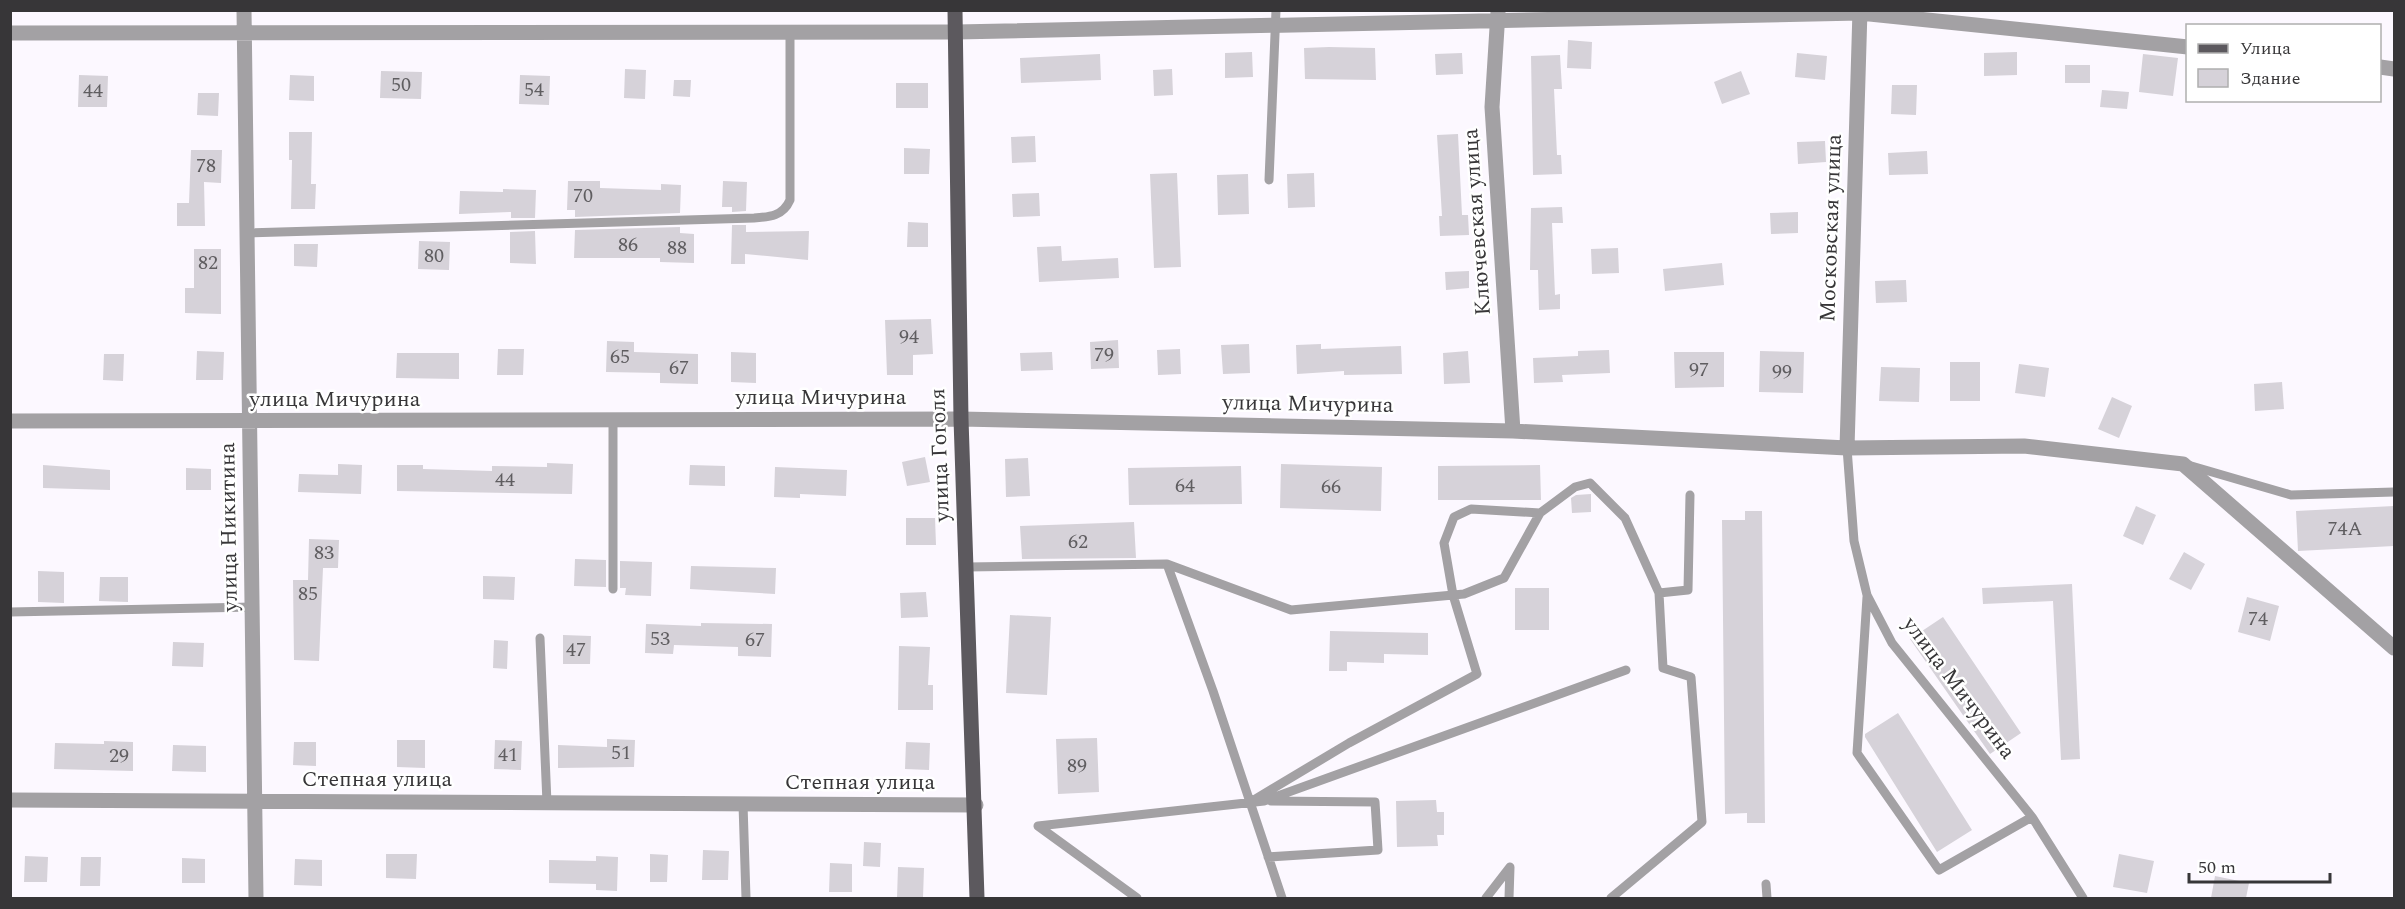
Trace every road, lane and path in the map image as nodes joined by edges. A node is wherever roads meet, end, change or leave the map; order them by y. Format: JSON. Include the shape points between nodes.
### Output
{"nodes":[{"id":1,"x":244,"y":10,"type":"edge"},
{"id":2,"x":955,"y":10,"type":"edge"},
{"id":3,"x":1860,"y":11,"type":"edge"},
{"id":4,"x":1498,"y":15,"type":"edge"},
{"id":5,"x":1276,"y":18,"type":"edge"},
{"id":6,"x":790,"y":32,"type":"junction"},
{"id":7,"x":956,"y":32,"type":"junction"},
{"id":8,"x":10,"y":33,"type":"edge"},
{"id":9,"x":244,"y":33,"type":"junction"},
{"id":10,"x":2186,"y":47,"type":"edge"},
{"id":11,"x":1269,"y":180,"type":"dead end"},
{"id":12,"x":247,"y":233,"type":"junction"},
{"id":13,"x":961,"y":418,"type":"junction"},
{"id":14,"x":613,"y":420,"type":"junction"},
{"id":15,"x":10,"y":421,"type":"edge"},
{"id":16,"x":250,"y":422,"type":"junction"},
{"id":17,"x":1513,"y":432,"type":"junction"},
{"id":18,"x":1847,"y":448,"type":"junction"},
{"id":19,"x":2183,"y":464,"type":"junction"},
{"id":20,"x":2394,"y":492,"type":"edge"},
{"id":21,"x":1690,"y":495,"type":"dead end"},
{"id":22,"x":1540,"y":513,"type":"junction"},
{"id":23,"x":1167,"y":564,"type":"junction"},
{"id":24,"x":967,"y":567,"type":"junction"},
{"id":25,"x":613,"y":589,"type":"dead end"},
{"id":26,"x":1659,"y":593,"type":"junction"},
{"id":27,"x":1453,"y":595,"type":"junction"},
{"id":28,"x":1867,"y":595,"type":"junction"},
{"id":29,"x":252,"y":607,"type":"junction"},
{"id":30,"x":10,"y":612,"type":"edge"},
{"id":31,"x":540,"y":638,"type":"dead end"},
{"id":32,"x":2394,"y":648,"type":"edge"},
{"id":33,"x":1626,"y":670,"type":"dead end"},
{"id":34,"x":10,"y":800,"type":"edge"},
{"id":35,"x":255,"y":801,"type":"junction"},
{"id":36,"x":1264,"y":801,"type":"junction"},
{"id":37,"x":547,"y":803,"type":"junction"},
{"id":38,"x":1250,"y":803,"type":"junction"},
{"id":39,"x":743,"y":804,"type":"junction"},
{"id":40,"x":976,"y":805,"type":"junction"},
{"id":41,"x":2031,"y":817,"type":"junction"},
{"id":42,"x":1268,"y":857,"type":"junction"},
{"id":43,"x":1766,"y":884,"type":"dead end"},
{"id":44,"x":256,"y":898,"type":"edge"},
{"id":45,"x":746,"y":898,"type":"edge"},
{"id":46,"x":977,"y":898,"type":"edge"},
{"id":47,"x":1137,"y":898,"type":"edge"},
{"id":48,"x":1282,"y":898,"type":"edge"},
{"id":49,"x":1486,"y":898,"type":"edge"},
{"id":50,"x":1509,"y":898,"type":"edge"},
{"id":51,"x":1611,"y":898,"type":"edge"},
{"id":52,"x":1767,"y":898,"type":"edge"},
{"id":53,"x":2083,"y":898,"type":"edge"}],
"edges":[{"from":1,"to":9,"type":"street","name":"улица Никитина"},
{"from":2,"to":7,"type":"main road","name":"улица Гоголя"},
{"from":3,"to":4,"type":"street"},
{"from":3,"to":10,"type":"street"},
{"from":3,"to":18,"type":"street","name":"Московская улица"},
{"from":4,"to":5,"type":"street"},
{"from":4,"to":17,"type":"street","name":"Ключевская улица","via":[[1492,107]]},
{"from":5,"to":7,"type":"street"},
{"from":5,"to":11,"type":"lane"},
{"from":6,"to":7,"type":"street"},
{"from":6,"to":9,"type":"street"},
{"from":6,"to":12,"type":"lane","via":[[790,200],[780,214],[754,218]]},
{"from":7,"to":13,"type":"main road","name":"улица Гоголя"},
{"from":8,"to":9,"type":"street"},
{"from":9,"to":12,"type":"street","name":"улица Никитина"},
{"from":12,"to":16,"type":"street","name":"улица Никитина"},
{"from":13,"to":14,"type":"street","name":"улица Мичурина"},
{"from":13,"to":17,"type":"street","name":"улица Мичурина"},
{"from":13,"to":24,"type":"main road","name":"улица Гоголя"},
{"from":14,"to":16,"type":"street","name":"улица Мичурина"},
{"from":14,"to":25,"type":"lane"},
{"from":15,"to":16,"type":"street","name":"улица Мичурина"},
{"from":16,"to":29,"type":"street","name":"улица Никитина"},
{"from":17,"to":18,"type":"street","name":"улица Мичурина"},
{"from":18,"to":19,"type":"street","name":"улица Мичурина","via":[[2024,446]]},
{"from":18,"to":28,"type":"lane","name":"улица Мичурина","via":[[1854,541]]},
{"from":19,"to":20,"type":"lane","name":"улица Мичурина","via":[[2291,495]]},
{"from":19,"to":32,"type":"street"},
{"from":21,"to":26,"type":"lane","via":[[1688,590]]},
{"from":22,"to":26,"type":"lane","via":[[1575,487],[1590,483],[1625,518]]},
{"from":22,"to":27,"type":"lane","via":[[1504,578]]},
{"from":22,"to":27,"type":"lane","via":[[1471,509],[1454,517],[1444,543]]},
{"from":23,"to":24,"type":"lane"},
{"from":23,"to":27,"type":"lane","via":[[1291,610]]},
{"from":23,"to":38,"type":"lane"},
{"from":24,"to":40,"type":"main road","name":"улица Гоголя"},
{"from":26,"to":51,"type":"lane","via":[[1663,668],[1691,677],[1702,822]]},
{"from":27,"to":38,"type":"lane","via":[[1477,674],[1349,742]]},
{"from":28,"to":41,"type":"lane","name":"улица Мичурина","via":[[1892,643]]},
{"from":28,"to":41,"type":"lane","via":[[1857,753],[1939,870]]},
{"from":29,"to":30,"type":"lane"},
{"from":29,"to":35,"type":"street","name":"улица Никитина"},
{"from":31,"to":37,"type":"lane"},
{"from":33,"to":36,"type":"lane"},
{"from":34,"to":35,"type":"street","name":"Степная улица"},
{"from":35,"to":37,"type":"street","name":"Степная улица"},
{"from":35,"to":44,"type":"street","name":"улица Никитина"},
{"from":36,"to":38,"type":"lane"},
{"from":36,"to":42,"type":"lane","via":[[1375,802],[1378,850]]},
{"from":37,"to":39,"type":"street","name":"Степная улица"},
{"from":38,"to":42,"type":"lane"},
{"from":38,"to":47,"type":"lane","via":[[1038,826]]},
{"from":39,"to":40,"type":"street","name":"Степная улица"},
{"from":39,"to":45,"type":"lane"},
{"from":40,"to":46,"type":"main road","name":"улица Гоголя"},
{"from":41,"to":53,"type":"lane","name":"улица Мичурина"},
{"from":42,"to":48,"type":"lane"},
{"from":43,"to":52,"type":"lane"},
{"from":49,"to":50,"type":"lane","via":[[1509,867]]}]}
